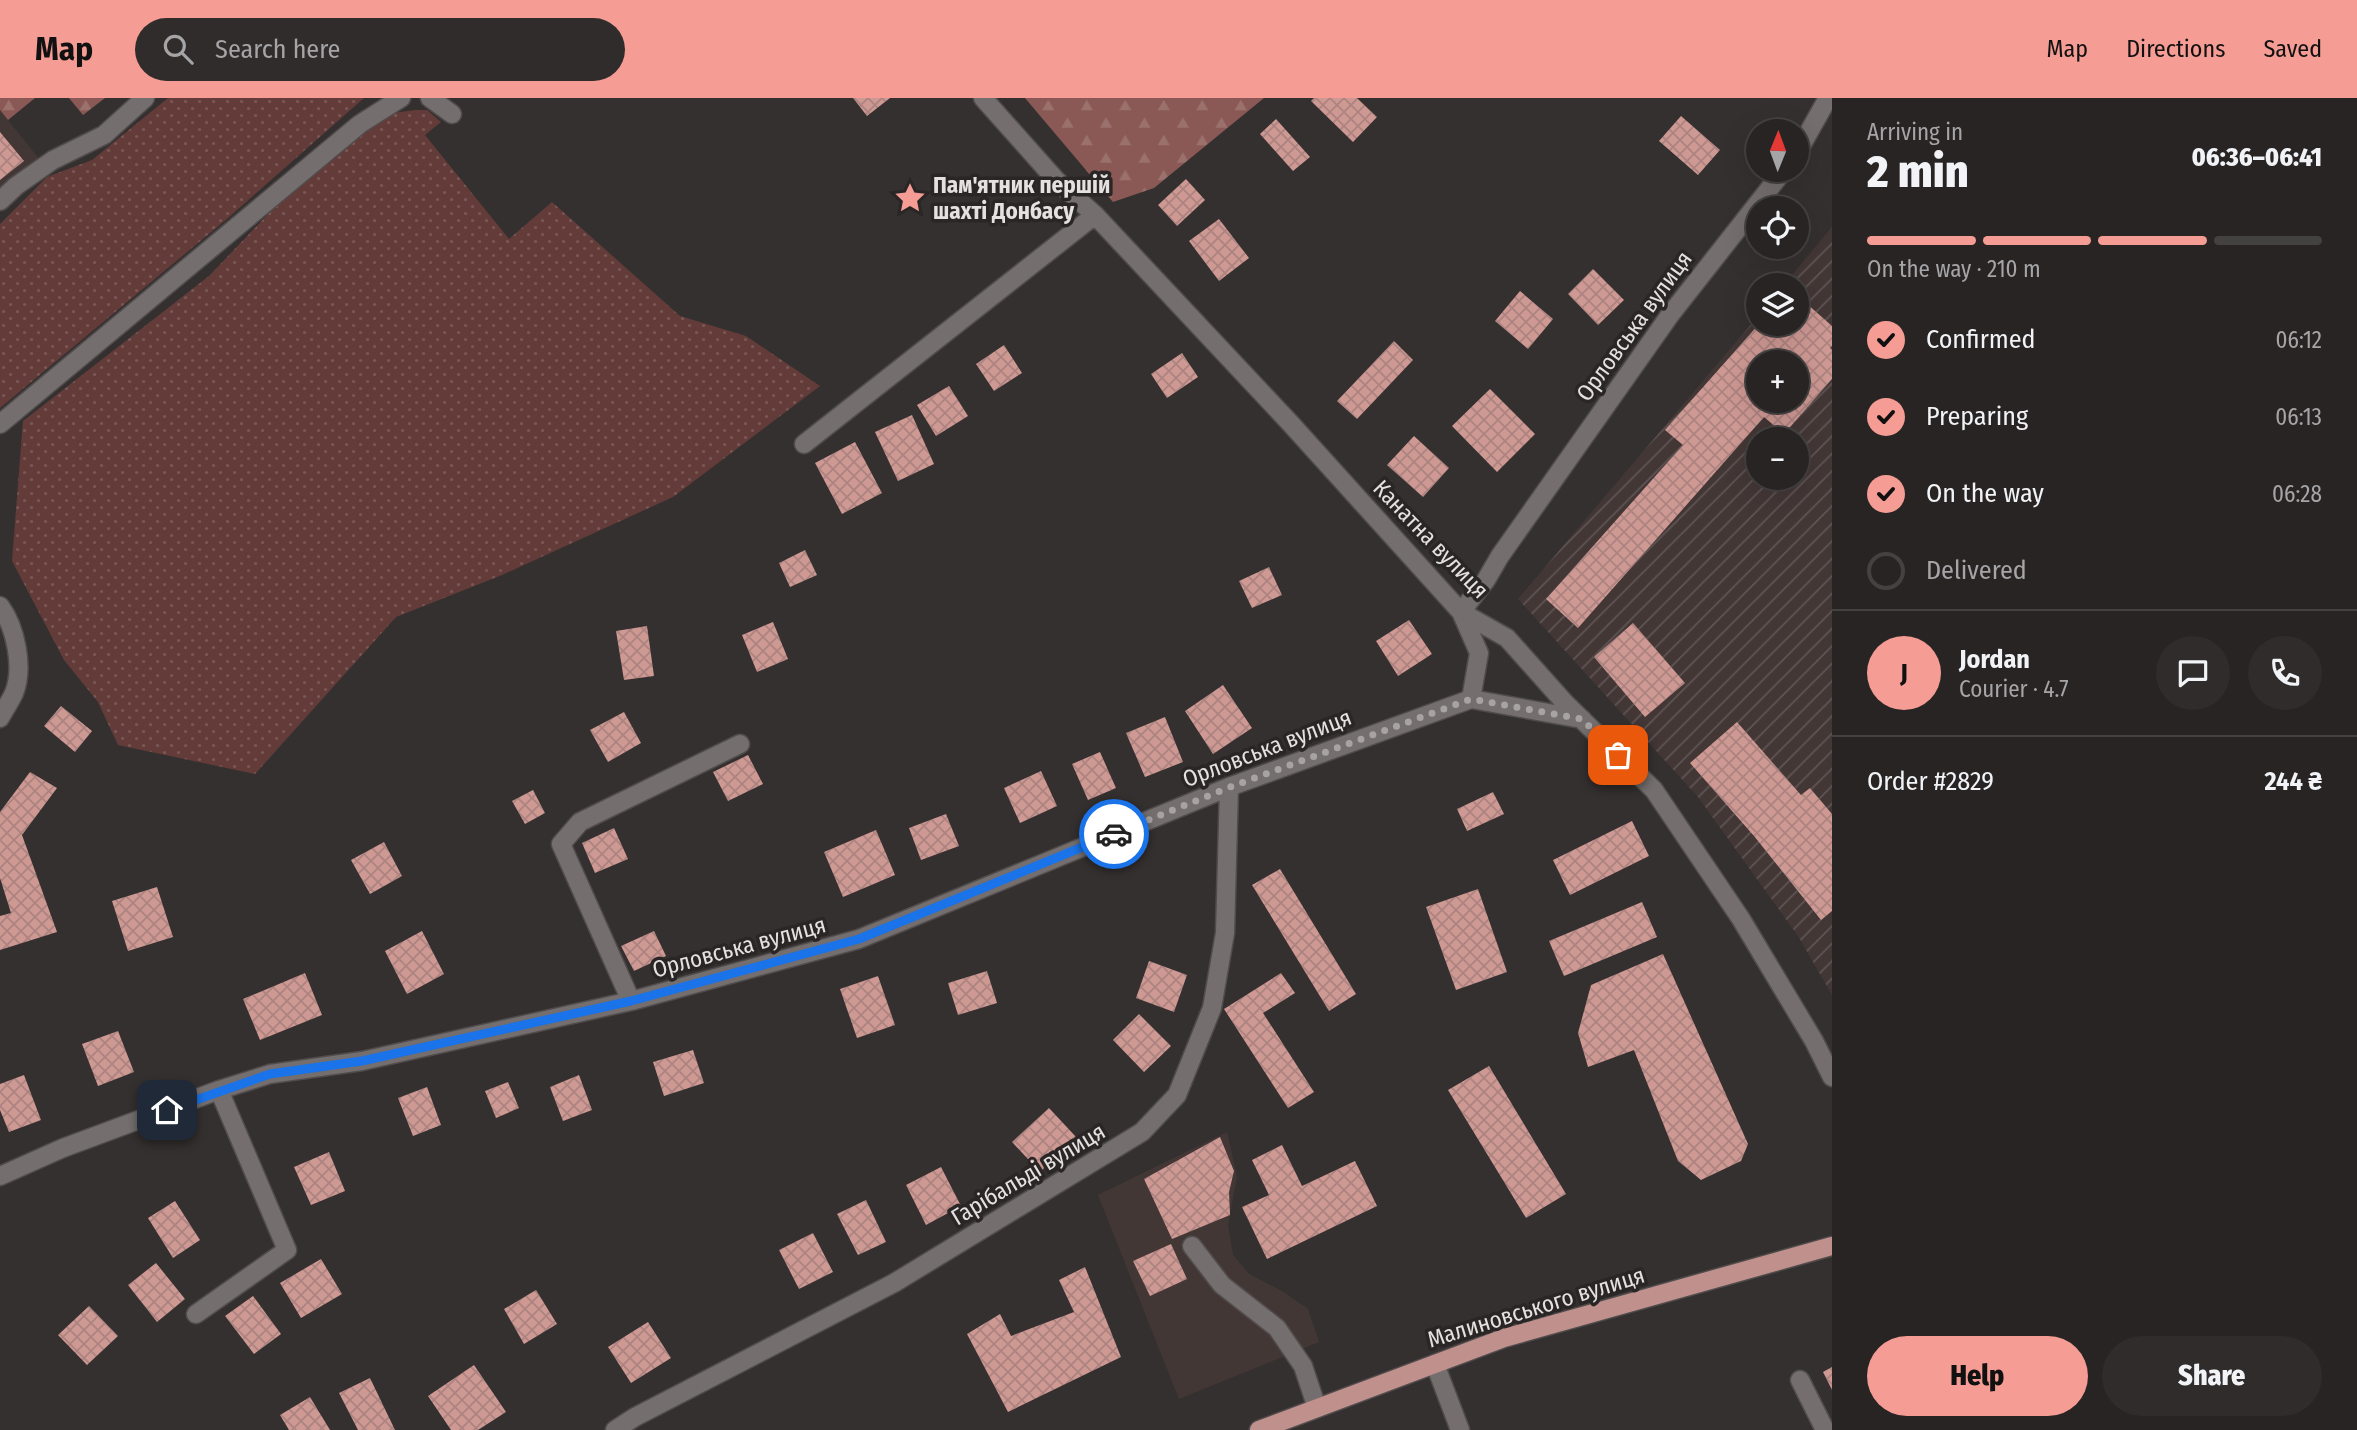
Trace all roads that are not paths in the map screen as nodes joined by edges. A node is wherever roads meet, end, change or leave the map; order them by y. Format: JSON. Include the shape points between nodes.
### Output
{"nodes":[{"id":1,"x":145,"y":98,"type":"edge"},
{"id":2,"x":401,"y":98,"type":"edge"},
{"id":3,"x":430,"y":98,"type":"edge"},
{"id":4,"x":983,"y":98,"type":"edge"},
{"id":5,"x":1828,"y":98,"type":"edge"},
{"id":6,"x":452,"y":114,"type":"dead end"},
{"id":7,"x":1810,"y":130,"type":"edge"},
{"id":8,"x":1775,"y":182,"type":"edge"},
{"id":9,"x":0,"y":201,"type":"edge"},
{"id":10,"x":1095,"y":215,"type":"junction"},
{"id":11,"x":0,"y":424,"type":"edge"},
{"id":12,"x":804,"y":444,"type":"dead end"},
{"id":13,"x":0,"y":606,"type":"edge"},
{"id":14,"x":1461,"y":612,"type":"junction"},
{"id":15,"x":1471,"y":699,"type":"junction"},
{"id":16,"x":0,"y":718,"type":"edge"},
{"id":17,"x":1582,"y":719,"type":"junction"},
{"id":18,"x":740,"y":744,"type":"dead end"},
{"id":19,"x":1230,"y":787,"type":"junction"},
{"id":20,"x":631,"y":1001,"type":"junction"},
{"id":21,"x":1832,"y":1077,"type":"edge"},
{"id":22,"x":219,"y":1090,"type":"junction"},
{"id":23,"x":0,"y":1176,"type":"edge"},
{"id":24,"x":1192,"y":1246,"type":"dead end"},
{"id":25,"x":1832,"y":1247,"type":"edge"},
{"id":26,"x":196,"y":1314,"type":"dead end"},
{"id":27,"x":1435,"y":1364,"type":"junction"},
{"id":28,"x":1800,"y":1380,"type":"dead end"},
{"id":29,"x":1317,"y":1408,"type":"junction"},
{"id":30,"x":615,"y":1430,"type":"edge"},
{"id":31,"x":1259,"y":1430,"type":"edge"},
{"id":32,"x":1460,"y":1430,"type":"edge"},
{"id":33,"x":1825,"y":1430,"type":"edge"}],
"edges":[{"from":1,"to":9,"type":"street","via":[[104,135],[53,160]]},
{"from":2,"to":11,"type":"street","via":[[360,124]]},
{"from":3,"to":6,"type":"street"},
{"from":4,"to":10,"type":"street","name":"Канатна вулиця","via":[[1056,180]]},
{"from":5,"to":7,"type":"street"},
{"from":8,"to":14,"type":"street","name":"Орловська вулиця","via":[[1670,315]]},
{"from":10,"to":12,"type":"street"},
{"from":10,"to":14,"type":"street","name":"Канатна вулиця"},
{"from":13,"to":16,"type":"street","via":[[11,627],[18,672],[15,692]]},
{"from":14,"to":15,"type":"street","via":[[1479,653]]},
{"from":14,"to":17,"type":"street","name":"Канатна вулиця","via":[[1507,638]]},
{"from":15,"to":17,"type":"street"},
{"from":15,"to":19,"type":"street","name":"Орловська вулиця"},
{"from":17,"to":21,"type":"street","name":"Канатна вулиця","via":[[1654,790],[1741,919]]},
{"from":18,"to":20,"type":"street","via":[[580,822],[561,844]]},
{"from":19,"to":20,"type":"street","name":"Орловська вулиця","via":[[859,939]]},
{"from":19,"to":30,"type":"street","name":"Гарібальді вулиця","via":[[1224,933],[1212,1008],[1177,1095],[1142,1132],[894,1283]]},
{"from":20,"to":22,"type":"street","name":"Орловська вулиця","via":[[362,1061],[270,1074]]},
{"from":22,"to":23,"type":"street","name":"Орловська вулиця"},
{"from":22,"to":26,"type":"street","via":[[287,1250]]},
{"from":24,"to":29,"type":"street","via":[[1222,1285],[1277,1328],[1303,1366]]},
{"from":25,"to":27,"type":"main road","name":"Малиновського вулиця","via":[[1504,1338]]},
{"from":27,"to":29,"type":"main road","name":"Малиновського вулиця"},
{"from":27,"to":32,"type":"street"},
{"from":28,"to":33,"type":"street"},
{"from":29,"to":31,"type":"main road","name":"Малиновського вулиця"}]}
